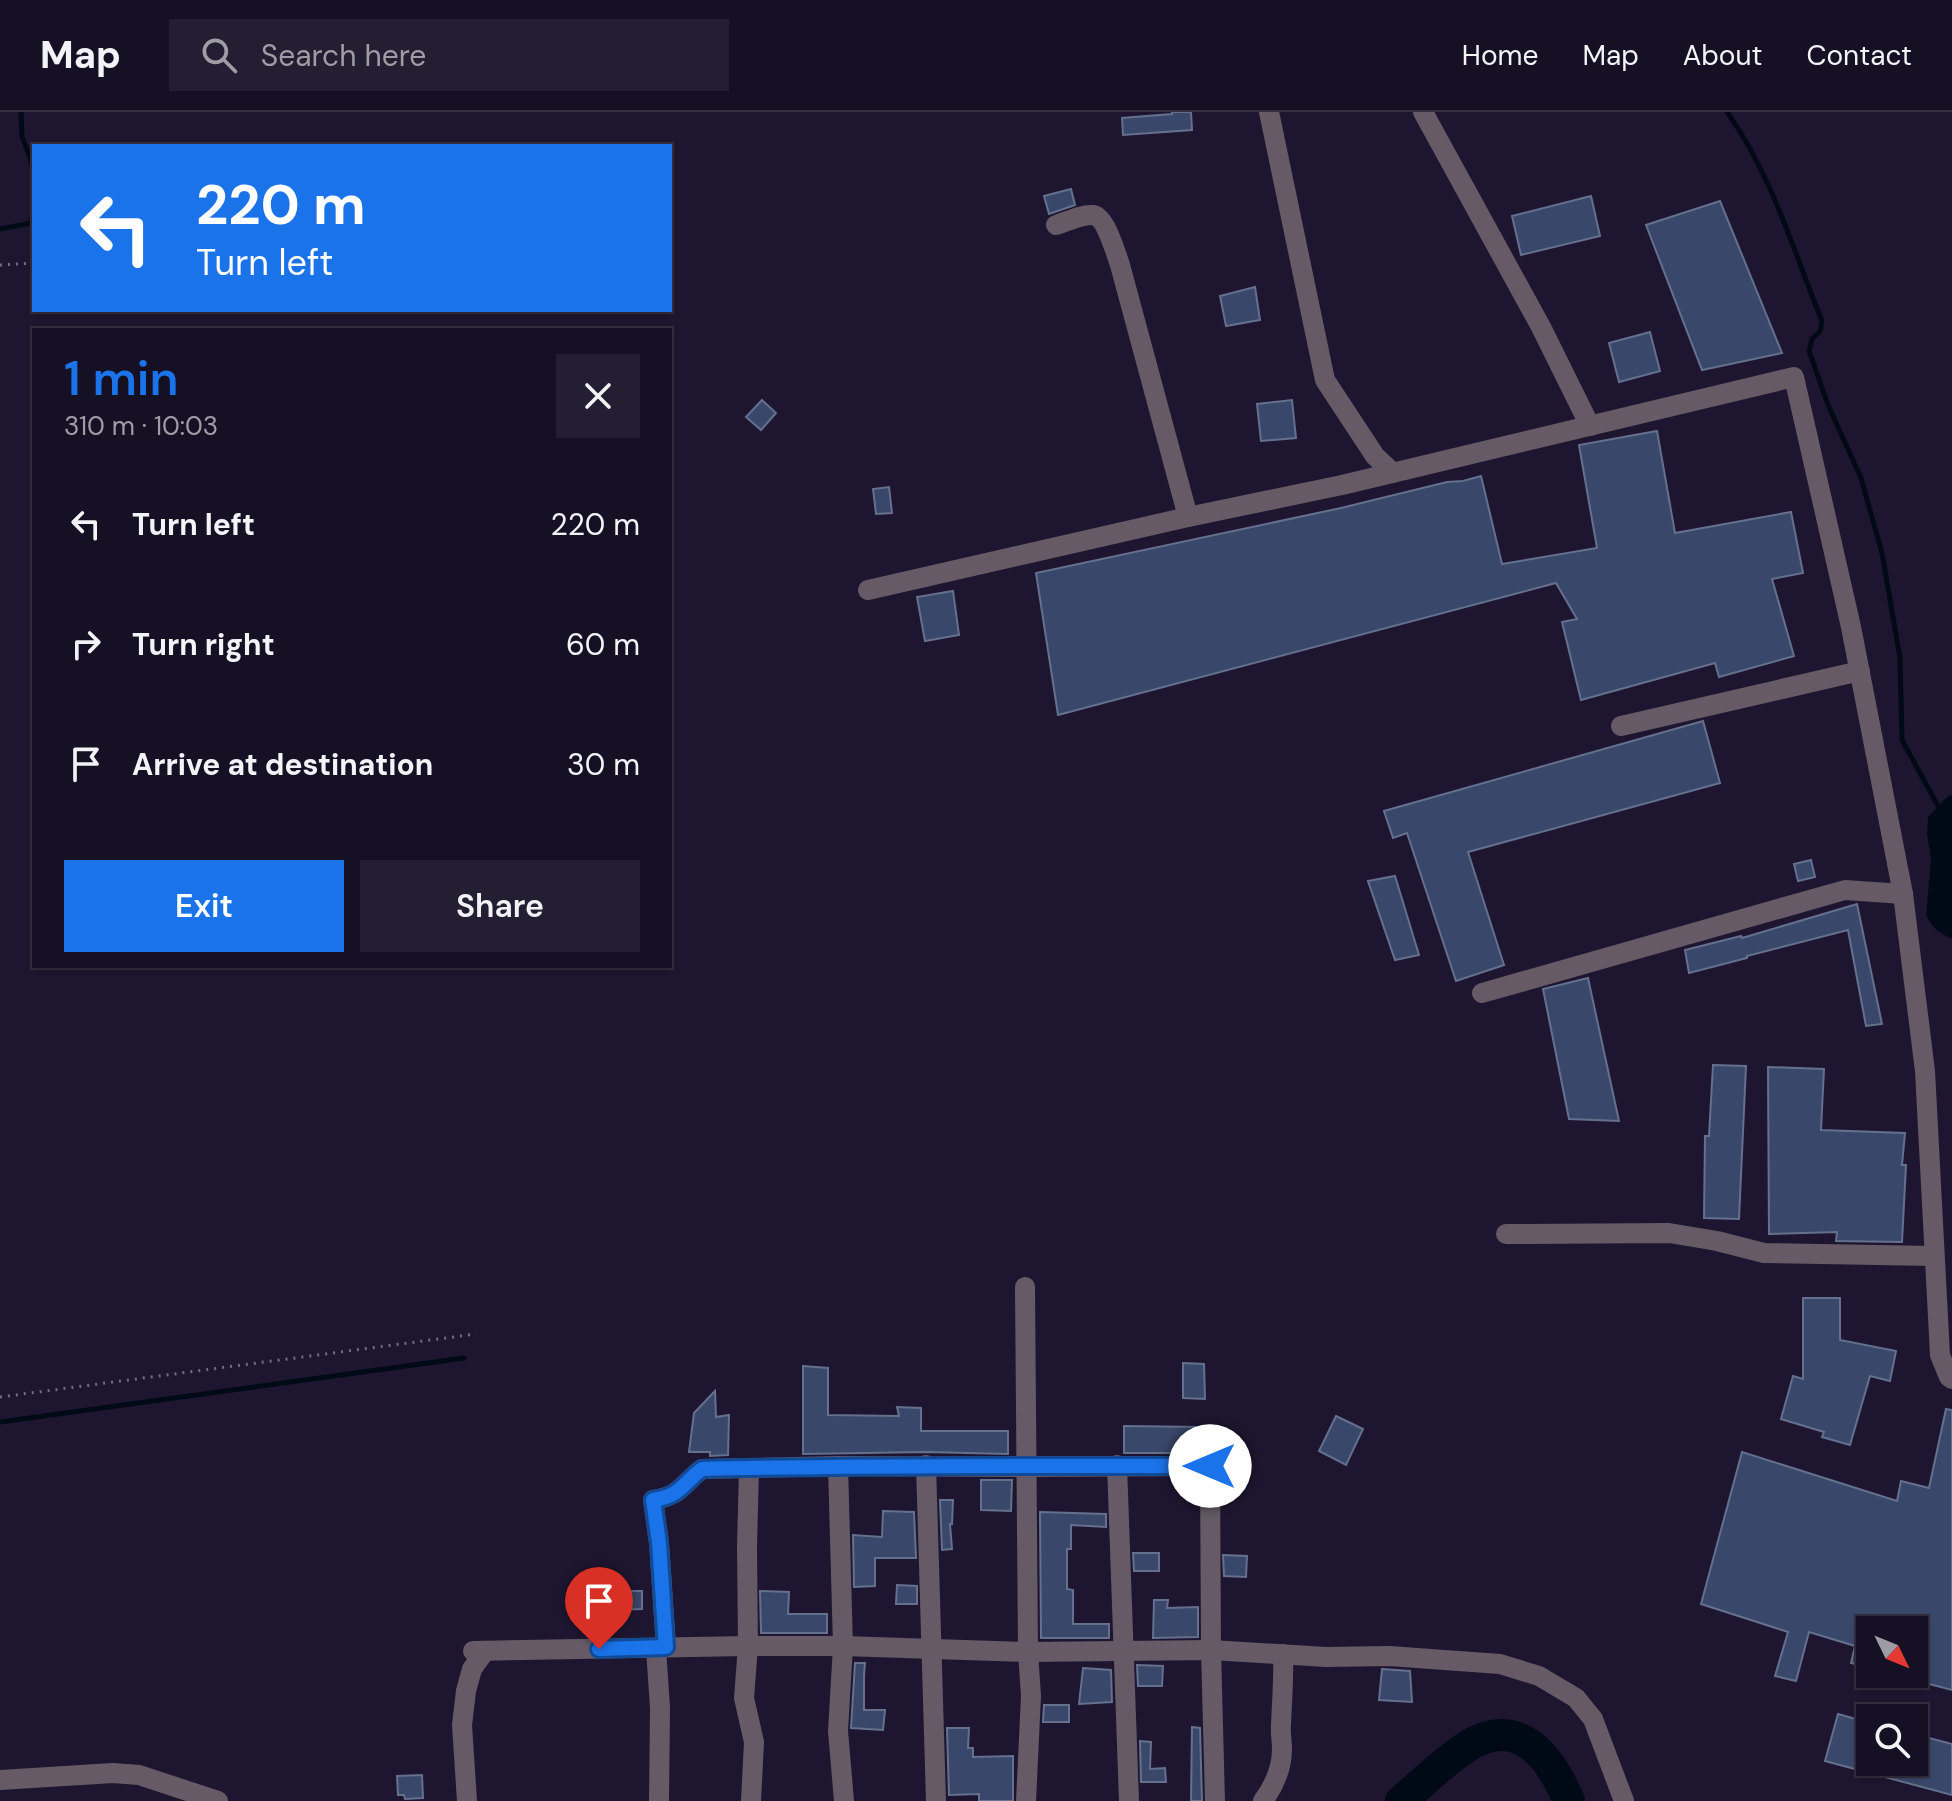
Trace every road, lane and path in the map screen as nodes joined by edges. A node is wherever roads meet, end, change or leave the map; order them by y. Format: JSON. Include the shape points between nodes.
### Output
{"nodes":[{"id":1,"x":1269,"y":112,"type":"edge"},
{"id":2,"x":1423,"y":112,"type":"edge"},
{"id":3,"x":1056,"y":225,"type":"dead end"},
{"id":4,"x":32,"y":263,"type":"edge"},
{"id":5,"x":0,"y":265,"type":"edge"},
{"id":6,"x":1590,"y":426,"type":"junction"},
{"id":7,"x":1393,"y":473,"type":"junction"},
{"id":8,"x":1188,"y":517,"type":"junction"},
{"id":9,"x":868,"y":590,"type":"dead end"},
{"id":10,"x":1860,"y":671,"type":"junction"},
{"id":11,"x":1621,"y":726,"type":"dead end"},
{"id":12,"x":1903,"y":894,"type":"junction"},
{"id":13,"x":1482,"y":993,"type":"dead end"},
{"id":14,"x":1506,"y":1234,"type":"dead end"},
{"id":15,"x":1934,"y":1256,"type":"junction"},
{"id":16,"x":1025,"y":1287,"type":"dead end"},
{"id":17,"x":476,"y":1334,"type":"dead end"},
{"id":18,"x":1952,"y":1379,"type":"edge"},
{"id":19,"x":0,"y":1397,"type":"edge"},
{"id":20,"x":926,"y":1465,"type":"junction"},
{"id":21,"x":1117,"y":1465,"type":"junction"},
{"id":22,"x":838,"y":1466,"type":"junction"},
{"id":23,"x":1025,"y":1467,"type":"junction"},
{"id":24,"x":749,"y":1468,"type":"junction"},
{"id":25,"x":748,"y":1646,"type":"junction"},
{"id":26,"x":843,"y":1646,"type":"junction"},
{"id":27,"x":661,"y":1648,"type":"junction"},
{"id":28,"x":932,"y":1649,"type":"junction"},
{"id":29,"x":1211,"y":1650,"type":"junction"},
{"id":30,"x":1028,"y":1652,"type":"junction"},
{"id":31,"x":1123,"y":1652,"type":"junction"},
{"id":32,"x":1283,"y":1654,"type":"junction"},
{"id":33,"x":0,"y":1780,"type":"edge"},
{"id":34,"x":218,"y":1801,"type":"edge"},
{"id":35,"x":467,"y":1801,"type":"edge"},
{"id":36,"x":659,"y":1801,"type":"edge"},
{"id":37,"x":751,"y":1801,"type":"edge"},
{"id":38,"x":844,"y":1801,"type":"edge"},
{"id":39,"x":936,"y":1801,"type":"edge"},
{"id":40,"x":1026,"y":1801,"type":"edge"},
{"id":41,"x":1129,"y":1801,"type":"edge"},
{"id":42,"x":1215,"y":1801,"type":"edge"},
{"id":43,"x":1263,"y":1801,"type":"edge"},
{"id":44,"x":1624,"y":1801,"type":"edge"}],
"edges":[{"from":1,"to":7,"type":"street","via":[[1325,380],[1375,456]]},
{"from":2,"to":6,"type":"street"},
{"from":3,"to":8,"type":"street","via":[[1091,214],[1105,225]]},
{"from":4,"to":5,"type":"path"},
{"from":6,"to":7,"type":"street"},
{"from":6,"to":10,"type":"street","via":[[1794,377]]},
{"from":7,"to":8,"type":"street"},
{"from":8,"to":9,"type":"street"},
{"from":10,"to":11,"type":"street"},
{"from":10,"to":12,"type":"street"},
{"from":12,"to":13,"type":"street","via":[[1845,890]]},
{"from":12,"to":15,"type":"street","via":[[1925,1071]]},
{"from":14,"to":15,"type":"street","via":[[1669,1233],[1764,1253]]},
{"from":15,"to":18,"type":"street","via":[[1940,1355]]},
{"from":16,"to":23,"type":"street"},
{"from":17,"to":19,"type":"path"},
{"from":20,"to":22,"type":"street"},
{"from":20,"to":23,"type":"street"},
{"from":20,"to":28,"type":"street"},
{"from":21,"to":23,"type":"street"},
{"from":21,"to":29,"type":"street","via":[[1210,1466]]},
{"from":21,"to":31,"type":"street"},
{"from":22,"to":24,"type":"street"},
{"from":22,"to":26,"type":"street"},
{"from":23,"to":30,"type":"street"},
{"from":24,"to":25,"type":"street"},
{"from":24,"to":27,"type":"street","via":[[702,1469],[675,1494],[653,1500]]},
{"from":25,"to":26,"type":"street"},
{"from":25,"to":27,"type":"street"},
{"from":25,"to":37,"type":"street","via":[[744,1698],[754,1742]]},
{"from":26,"to":28,"type":"street"},
{"from":26,"to":38,"type":"street","via":[[838,1731]]},
{"from":27,"to":35,"type":"street","via":[[479,1651],[462,1725]]},
{"from":27,"to":36,"type":"street"},
{"from":28,"to":30,"type":"street"},
{"from":28,"to":39,"type":"street"},
{"from":29,"to":31,"type":"street"},
{"from":29,"to":32,"type":"street"},
{"from":29,"to":42,"type":"street"},
{"from":30,"to":31,"type":"street"},
{"from":30,"to":40,"type":"street"},
{"from":31,"to":41,"type":"street"},
{"from":32,"to":43,"type":"street","via":[[1283,1751],[1273,1787]]},
{"from":32,"to":44,"type":"street","via":[[1500,1664],[1539,1676],[1576,1698],[1593,1719]]},
{"from":33,"to":34,"type":"street","via":[[139,1775]]}]}
